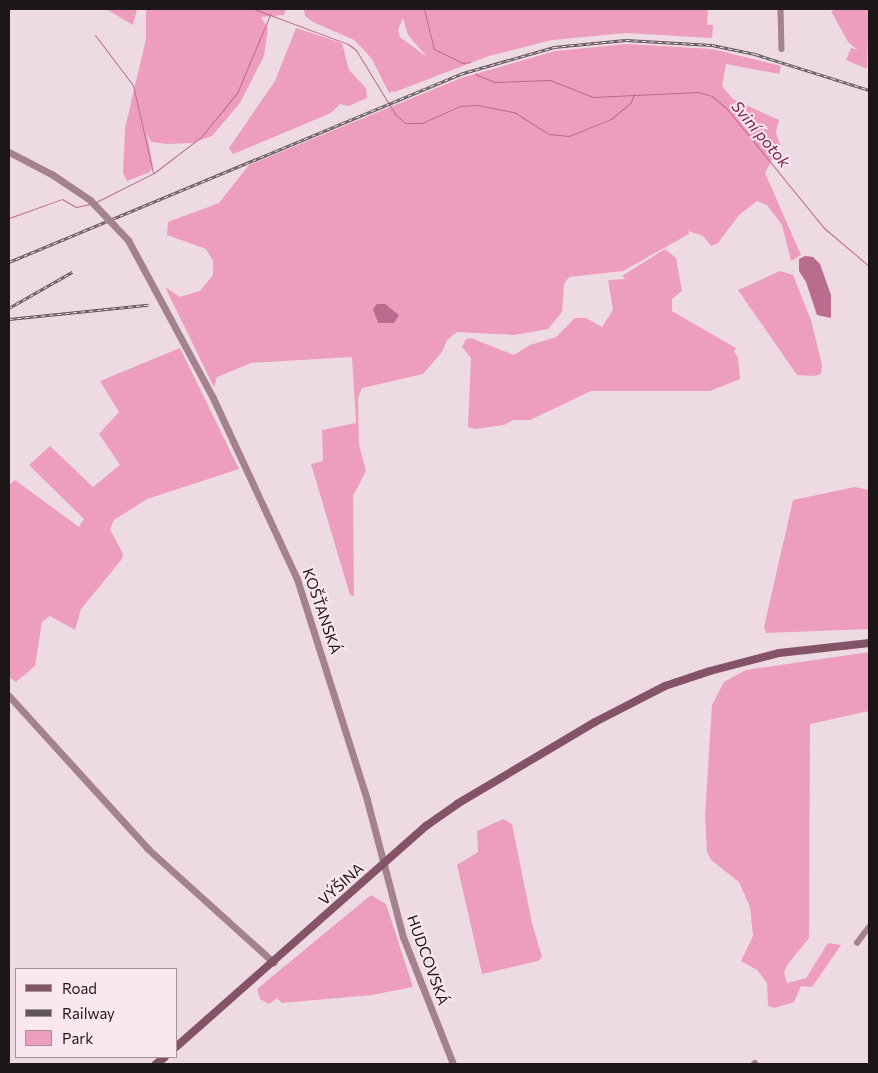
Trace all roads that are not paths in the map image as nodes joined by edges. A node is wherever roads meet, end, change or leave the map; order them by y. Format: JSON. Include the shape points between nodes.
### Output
{"nodes":[{"id":1,"x":781,"y":9,"type":"edge"},
{"id":2,"x":782,"y":49,"type":"dead end"},
{"id":3,"x":9,"y":152,"type":"edge"},
{"id":4,"x":869,"y":643,"type":"edge"},
{"id":5,"x":9,"y":696,"type":"edge"},
{"id":6,"x":385,"y":863,"type":"junction"},
{"id":7,"x":869,"y":927,"type":"edge"},
{"id":8,"x":857,"y":943,"type":"dead end"},
{"id":9,"x":273,"y":962,"type":"junction"},
{"id":10,"x":178,"y":1044,"type":"edge"},
{"id":11,"x":453,"y":1064,"type":"edge"}],
"edges":[{"from":1,"to":2,"type":"street"},
{"from":3,"to":6,"type":"street","name":"KOŠŤANSKÁ","bridge":true,"via":[[53,175],[90,200],[128,240],[204,380],[301,588]]},
{"from":4,"to":6,"type":"main road","name":"VÝŠINA","via":[[771,655],[672,683],[595,722],[461,801],[426,826]]},
{"from":5,"to":9,"type":"street","via":[[148,849]]},
{"from":6,"to":9,"type":"main road","name":"VÝŠINA"},
{"from":6,"to":11,"type":"street","name":"HUDCOVSKÁ","via":[[406,945]]},
{"from":7,"to":8,"type":"street"},
{"from":9,"to":10,"type":"main road","name":"VÝŠINA"}]}
